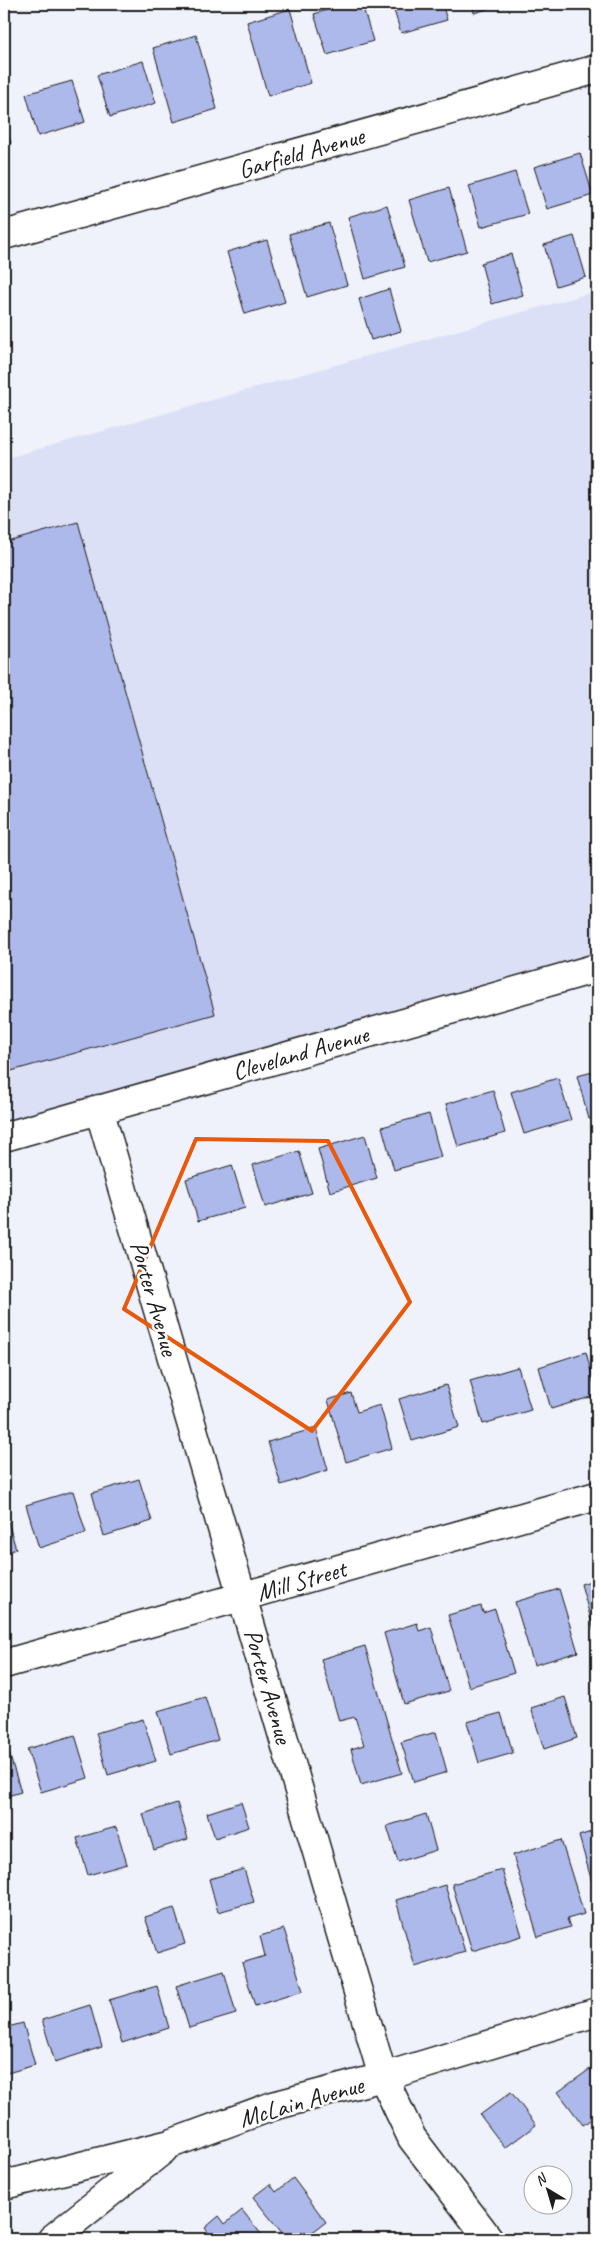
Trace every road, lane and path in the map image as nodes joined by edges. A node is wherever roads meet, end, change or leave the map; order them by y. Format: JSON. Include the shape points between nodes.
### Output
{"nodes":[{"id":1,"x":597,"y":69,"type":"edge"},
{"id":2,"x":4,"y":235,"type":"edge"},
{"id":3,"x":597,"y":968,"type":"edge"},
{"id":4,"x":99,"y":1109,"type":"junction"},
{"id":5,"x":4,"y":1137,"type":"edge"},
{"id":6,"x":597,"y":1496,"type":"edge"},
{"id":7,"x":243,"y":1596,"type":"junction"},
{"id":8,"x":4,"y":1664,"type":"edge"},
{"id":9,"x":597,"y":2012,"type":"edge"},
{"id":10,"x":383,"y":2077,"type":"junction"},
{"id":11,"x":170,"y":2144,"type":"junction"},
{"id":12,"x":4,"y":2185,"type":"edge"},
{"id":13,"x":52,"y":2239,"type":"edge"},
{"id":14,"x":489,"y":2239,"type":"edge"}],
"edges":[{"from":1,"to":2,"type":"street","name":"Garfield Avenue"},
{"from":3,"to":4,"type":"street","name":"Cleveland Avenue"},
{"from":4,"to":5,"type":"street","name":"Cleveland Avenue"},
{"from":4,"to":7,"type":"street","name":"Porter Avenue"},
{"from":6,"to":7,"type":"street","name":"Mill Street"},
{"from":7,"to":8,"type":"street","name":"Mill Street"},
{"from":7,"to":10,"type":"street","name":"Porter Avenue"},
{"from":9,"to":10,"type":"street","name":"McLain Avenue"},
{"from":10,"to":11,"type":"street","name":"McLain Avenue","via":[[273,2106]]},
{"from":10,"to":14,"type":"street","name":"Porter Avenue","via":[[412,2138]]},
{"from":11,"to":12,"type":"street","name":"McLain Avenue"},
{"from":11,"to":13,"type":"street"}]}
